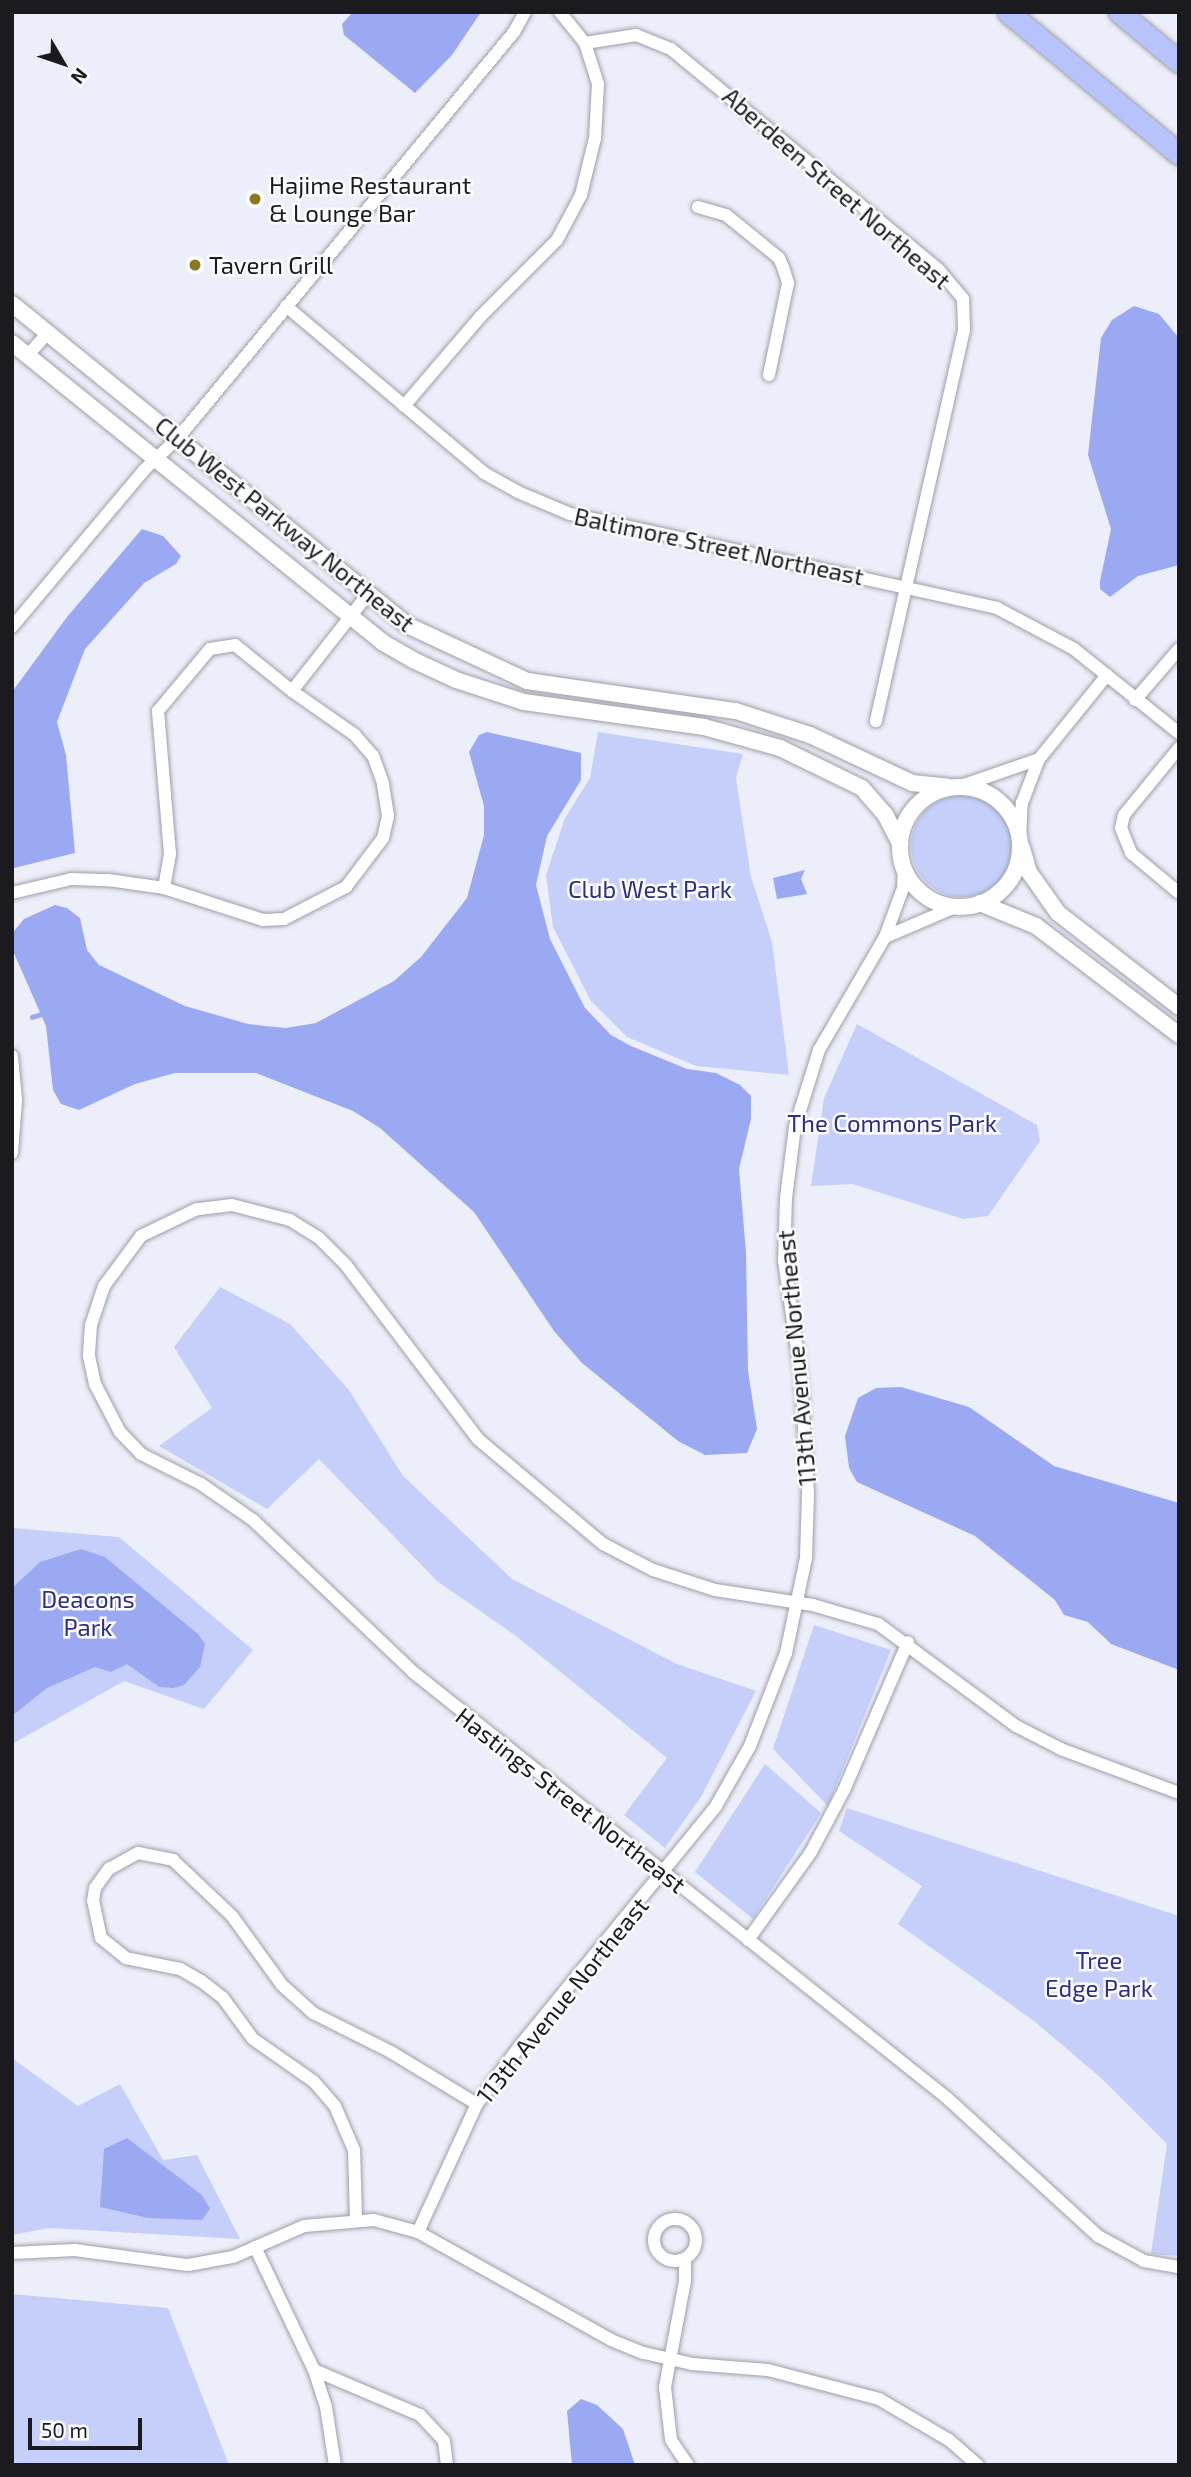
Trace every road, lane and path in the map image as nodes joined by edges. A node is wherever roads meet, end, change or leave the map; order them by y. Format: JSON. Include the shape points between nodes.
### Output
{"nodes":[{"id":1,"x":525,"y":12,"type":"edge"},
{"id":2,"x":560,"y":12,"type":"edge"},
{"id":3,"x":1008,"y":12,"type":"edge"},
{"id":4,"x":1119,"y":12,"type":"edge"},
{"id":5,"x":584,"y":43,"type":"junction"},
{"id":6,"x":1179,"y":62,"type":"edge"},
{"id":7,"x":1179,"y":154,"type":"edge"},
{"id":8,"x":698,"y":207,"type":"dead end"},
{"id":9,"x":12,"y":303,"type":"edge"},
{"id":10,"x":286,"y":306,"type":"junction"},
{"id":11,"x":48,"y":333,"type":"junction"},
{"id":12,"x":12,"y":343,"type":"edge"},
{"id":13,"x":27,"y":356,"type":"junction"},
{"id":14,"x":769,"y":375,"type":"dead end"},
{"id":15,"x":404,"y":406,"type":"junction"},
{"id":16,"x":178,"y":438,"type":"junction"},
{"id":17,"x":156,"y":459,"type":"junction"},
{"id":18,"x":906,"y":587,"type":"junction"},
{"id":19,"x":368,"y":594,"type":"junction"},
{"id":20,"x":350,"y":615,"type":"junction"},
{"id":21,"x":12,"y":627,"type":"edge"},
{"id":22,"x":1179,"y":649,"type":"edge"},
{"id":23,"x":1107,"y":674,"type":"junction"},
{"id":24,"x":292,"y":691,"type":"junction"},
{"id":25,"x":1135,"y":700,"type":"junction"},
{"id":26,"x":876,"y":721,"type":"dead end"},
{"id":27,"x":1179,"y":733,"type":"edge"},
{"id":28,"x":1179,"y":748,"type":"edge"},
{"id":29,"x":1039,"y":760,"type":"junction"},
{"id":30,"x":955,"y":787,"type":"junction"},
{"id":31,"x":1020,"y":840,"type":"junction"},
{"id":32,"x":900,"y":844,"type":"junction"},
{"id":33,"x":904,"y":867,"type":"junction"},
{"id":34,"x":164,"y":888,"type":"junction"},
{"id":35,"x":12,"y":893,"type":"edge"},
{"id":36,"x":1179,"y":893,"type":"edge"},
{"id":37,"x":980,"y":904,"type":"junction"},
{"id":38,"x":956,"y":907,"type":"junction"},
{"id":39,"x":885,"y":937,"type":"junction"},
{"id":40,"x":1179,"y":1007,"type":"edge"},
{"id":41,"x":1179,"y":1035,"type":"edge"},
{"id":42,"x":12,"y":1056,"type":"edge"},
{"id":43,"x":12,"y":1153,"type":"edge"},
{"id":44,"x":799,"y":1603,"type":"junction"},
{"id":45,"x":908,"y":1642,"type":"junction"},
{"id":46,"x":1179,"y":1793,"type":"edge"},
{"id":47,"x":664,"y":1874,"type":"junction"},
{"id":48,"x":748,"y":1940,"type":"junction"},
{"id":49,"x":477,"y":2104,"type":"junction"},
{"id":50,"x":356,"y":2220,"type":"junction"},
{"id":51,"x":418,"y":2232,"type":"junction"},
{"id":52,"x":255,"y":2247,"type":"junction"},
{"id":53,"x":12,"y":2253,"type":"edge"},
{"id":54,"x":685,"y":2260,"type":"dead end"},
{"id":55,"x":1179,"y":2267,"type":"edge"},
{"id":56,"x":670,"y":2361,"type":"junction"},
{"id":57,"x":314,"y":2370,"type":"junction"},
{"id":58,"x":335,"y":2465,"type":"edge"},
{"id":59,"x":447,"y":2465,"type":"edge"},
{"id":60,"x":688,"y":2465,"type":"edge"},
{"id":61,"x":978,"y":2465,"type":"edge"}],
"edges":[{"from":1,"to":10,"type":"street","via":[[514,32]]},
{"from":2,"to":5,"type":"street"},
{"from":3,"to":7,"type":"highway"},
{"from":4,"to":6,"type":"highway"},
{"from":5,"to":15,"type":"street","via":[[598,84],[589,174],[572,218],[537,263],[481,316]]},
{"from":5,"to":18,"type":"street","name":"Aberdeen Street Northeast","via":[[636,35],[678,54],[939,270],[964,299],[964,330]]},
{"from":8,"to":14,"type":"street","via":[[726,215],[779,258],[787,292]]},
{"from":9,"to":11,"type":"street","name":"Club West Parkway Northeast"},
{"from":10,"to":15,"type":"street","name":"Baltimore Street Northeast"},
{"from":10,"to":16,"type":"street"},
{"from":11,"to":13,"type":"street"},
{"from":11,"to":16,"type":"street","name":"Club West Parkway Northeast"},
{"from":12,"to":13,"type":"street","name":"Club West Parkway Northeast"},
{"from":13,"to":17,"type":"street","name":"Club West Parkway Northeast"},
{"from":15,"to":18,"type":"street","name":"Baltimore Street Northeast","via":[[484,473],[570,514]]},
{"from":16,"to":17,"type":"street"},
{"from":16,"to":19,"type":"street","name":"Club West Parkway Northeast"},
{"from":17,"to":20,"type":"street","name":"Club West Parkway Northeast"},
{"from":17,"to":21,"type":"street"},
{"from":18,"to":23,"type":"street","name":"Baltimore Street Northeast","via":[[997,608],[1074,649]]},
{"from":18,"to":26,"type":"street","name":"Aberdeen Street Northeast"},
{"from":19,"to":20,"type":"street"},
{"from":19,"to":30,"type":"street","name":"Club West Parkway Northeast","via":[[407,625],[527,681],[736,711],[810,734],[912,783]]},
{"from":20,"to":24,"type":"street"},
{"from":20,"to":32,"type":"street","name":"Club West Parkway Northeast","via":[[413,660],[489,692],[559,709],[704,727],[801,756],[862,788],[885,814]]},
{"from":22,"to":25,"type":"street"},
{"from":23,"to":25,"type":"street","name":"Baltimore Street Northeast"},
{"from":23,"to":29,"type":"street"},
{"from":24,"to":34,"type":"street","via":[[235,645],[209,649],[158,711],[170,855]]},
{"from":24,"to":34,"type":"street","via":[[355,735],[373,756],[388,817],[383,838],[369,861],[346,887],[284,919],[263,920]]},
{"from":25,"to":27,"type":"street","name":"Baltimore Street Northeast"},
{"from":28,"to":36,"type":"street","via":[[1124,815],[1121,828],[1131,853]]},
{"from":29,"to":30,"type":"street"},
{"from":29,"to":31,"type":"street","via":[[1022,803]]},
{"from":30,"to":31,"type":"street","via":[[982,790],[1000,800],[1013,817]]},
{"from":30,"to":32,"type":"street","via":[[920,802],[910,814]]},
{"from":31,"to":37,"type":"street","via":[[1014,874],[994,897]]},
{"from":31,"to":40,"type":"street","via":[[1029,872],[1058,913]]},
{"from":32,"to":33,"type":"street"},
{"from":33,"to":38,"type":"street","via":[[924,895]]},
{"from":33,"to":39,"type":"street","name":"113th Avenue Northeast","via":[[903,888]]},
{"from":34,"to":35,"type":"street","via":[[71,879]]},
{"from":37,"to":38,"type":"street"},
{"from":37,"to":41,"type":"street","via":[[1036,926]]},
{"from":38,"to":39,"type":"street"},
{"from":39,"to":44,"type":"street","name":"113th Avenue Northeast","via":[[856,980],[814,1062],[795,1126],[784,1261],[801,1377],[808,1488]]},
{"from":42,"to":43,"type":"street","via":[[16,1100]]},
{"from":44,"to":45,"type":"street","name":"Hastings Street Northeast","via":[[878,1624]]},
{"from":44,"to":47,"type":"street","name":"113th Avenue Northeast","via":[[786,1653],[750,1746],[716,1805]]},
{"from":44,"to":47,"type":"street","name":"Hastings Street Northeast","via":[[715,1590],[653,1570],[603,1544],[478,1439],[346,1265],[319,1238],[290,1220],[232,1205],[197,1209],[141,1236],[120,1258],[104,1286],[91,1325],[89,1356],[95,1384],[120,1433],[141,1454],[201,1484],[253,1520],[413,1672]]},
{"from":45,"to":46,"type":"street","name":"Hastings Street Northeast","via":[[1016,1726],[1061,1749]]},
{"from":45,"to":48,"type":"street","via":[[821,1834]]},
{"from":47,"to":48,"type":"street","name":"Hastings Street Northeast"},
{"from":47,"to":49,"type":"street","name":"113th Avenue Northeast","via":[[567,1987]]},
{"from":48,"to":55,"type":"street","name":"Hastings Street Northeast","via":[[947,2098],[1098,2236],[1144,2261]]},
{"from":49,"to":50,"type":"street","via":[[391,2052],[313,2013],[282,1985],[232,1916],[173,1860],[138,1853],[109,1868],[95,1888],[93,1901],[101,1938],[126,1958],[180,1969],[201,1981],[223,1998],[253,2039],[313,2081],[335,2106],[354,2150]]},
{"from":49,"to":51,"type":"street","name":"113th Avenue Northeast"},
{"from":50,"to":51,"type":"street"},
{"from":50,"to":52,"type":"street","via":[[304,2226]]},
{"from":51,"to":56,"type":"street","via":[[611,2340]]},
{"from":52,"to":53,"type":"street","via":[[188,2265],[75,2250]]},
{"from":52,"to":57,"type":"street"},
{"from":54,"to":56,"type":"street"},
{"from":56,"to":60,"type":"street","via":[[665,2387],[671,2440]]},
{"from":56,"to":61,"type":"street","via":[[768,2370],[879,2399],[949,2440]]},
{"from":57,"to":58,"type":"street","via":[[326,2407]]},
{"from":57,"to":59,"type":"street","via":[[420,2416],[444,2441]]}]}
